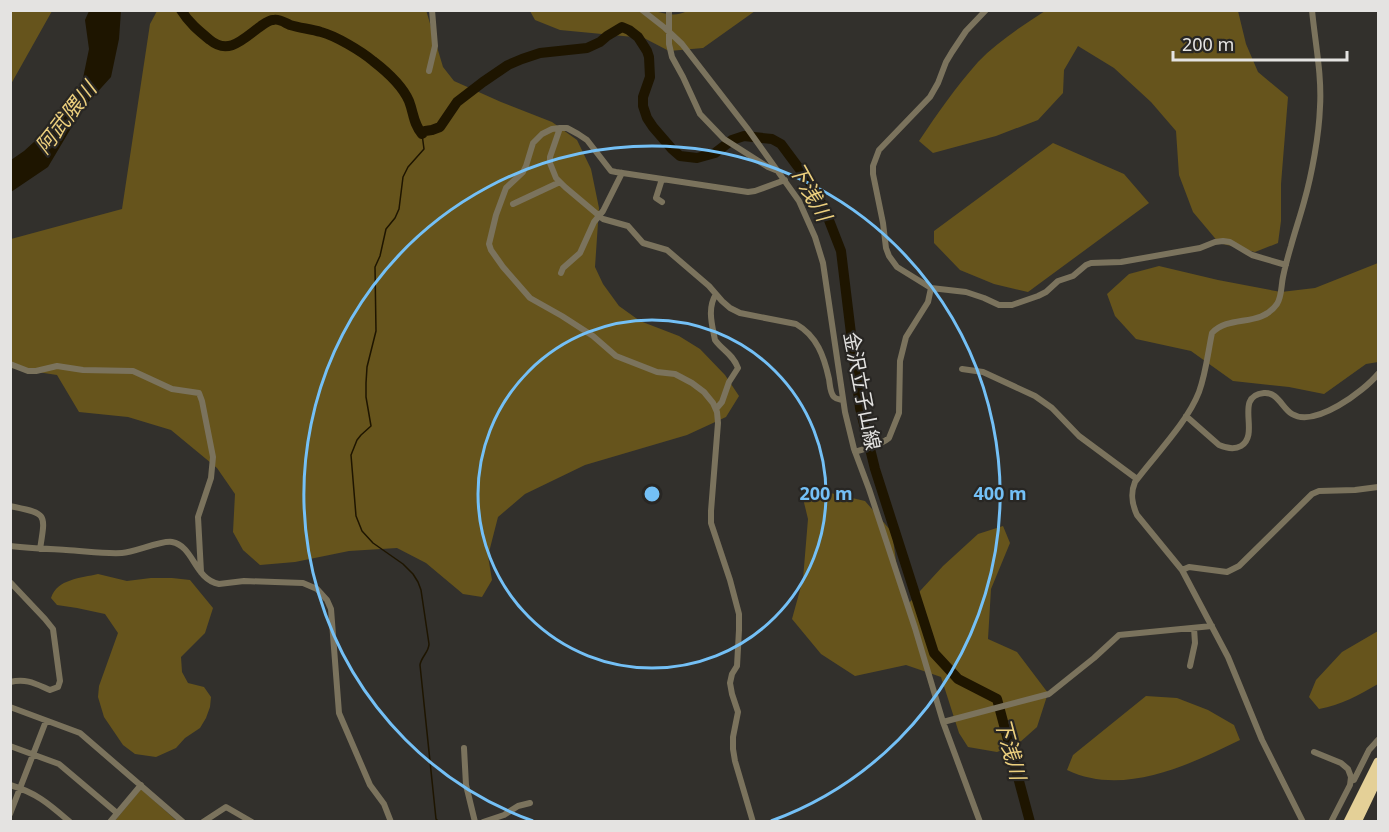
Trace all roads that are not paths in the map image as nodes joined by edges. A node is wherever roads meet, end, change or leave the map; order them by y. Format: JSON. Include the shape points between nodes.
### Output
{"nodes":[{"id":1,"x":432,"y":10,"type":"edge"},
{"id":2,"x":642,"y":10,"type":"edge"},
{"id":3,"x":669,"y":10,"type":"edge"},
{"id":4,"x":986,"y":10,"type":"edge"},
{"id":5,"x":1312,"y":10,"type":"edge"},
{"id":6,"x":669,"y":31,"type":"junction"},
{"id":7,"x":429,"y":71,"type":"dead end"},
{"id":8,"x":560,"y":128,"type":"junction"},
{"id":9,"x":778,"y":171,"type":"junction"},
{"id":10,"x":622,"y":173,"type":"junction"},
{"id":11,"x":662,"y":179,"type":"junction"},
{"id":12,"x":784,"y":180,"type":"junction"},
{"id":13,"x":560,"y":182,"type":"junction"},
{"id":14,"x":662,"y":202,"type":"dead end"},
{"id":15,"x":513,"y":204,"type":"dead end"},
{"id":16,"x":599,"y":216,"type":"junction"},
{"id":17,"x":1286,"y":265,"type":"junction"},
{"id":18,"x":561,"y":273,"type":"dead end"},
{"id":19,"x":931,"y":288,"type":"junction"},
{"id":20,"x":716,"y":294,"type":"junction"},
{"id":21,"x":10,"y":364,"type":"edge"},
{"id":22,"x":962,"y":369,"type":"dead end"},
{"id":23,"x":1378,"y":374,"type":"edge"},
{"id":24,"x":843,"y":400,"type":"junction"},
{"id":25,"x":716,"y":409,"type":"junction"},
{"id":26,"x":1186,"y":416,"type":"junction"},
{"id":27,"x":855,"y":452,"type":"junction"},
{"id":28,"x":1137,"y":479,"type":"junction"},
{"id":29,"x":1378,"y":487,"type":"edge"},
{"id":30,"x":10,"y":506,"type":"edge"},
{"id":31,"x":10,"y":546,"type":"edge"},
{"id":32,"x":40,"y":549,"type":"junction"},
{"id":33,"x":1182,"y":570,"type":"junction"},
{"id":34,"x":201,"y":573,"type":"junction"},
{"id":35,"x":10,"y":582,"type":"edge"},
{"id":36,"x":1212,"y":626,"type":"junction"},
{"id":37,"x":1194,"y":628,"type":"junction"},
{"id":38,"x":1190,"y":666,"type":"dead end"},
{"id":39,"x":10,"y":682,"type":"edge"},
{"id":40,"x":10,"y":707,"type":"edge"},
{"id":41,"x":46,"y":721,"type":"junction"},
{"id":42,"x":943,"y":722,"type":"junction"},
{"id":43,"x":1378,"y":740,"type":"edge"},
{"id":44,"x":10,"y":746,"type":"edge"},
{"id":45,"x":464,"y":748,"type":"dead end"},
{"id":46,"x":1314,"y":752,"type":"dead end"},
{"id":47,"x":33,"y":755,"type":"junction"},
{"id":48,"x":1378,"y":762,"type":"edge"},
{"id":49,"x":1378,"y":778,"type":"edge"},
{"id":50,"x":1351,"y":781,"type":"junction"},
{"id":51,"x":10,"y":785,"type":"edge"},
{"id":52,"x":141,"y":785,"type":"junction"},
{"id":53,"x":20,"y":788,"type":"junction"},
{"id":54,"x":530,"y":803,"type":"dead end"},
{"id":55,"x":117,"y":813,"type":"junction"},
{"id":56,"x":10,"y":814,"type":"edge"},
{"id":57,"x":249,"y":821,"type":"edge"},
{"id":58,"x":70,"y":822,"type":"edge"},
{"id":59,"x":110,"y":822,"type":"edge"},
{"id":60,"x":183,"y":822,"type":"edge"},
{"id":61,"x":203,"y":822,"type":"edge"},
{"id":62,"x":392,"y":822,"type":"edge"},
{"id":63,"x":475,"y":822,"type":"edge"},
{"id":64,"x":483,"y":822,"type":"edge"},
{"id":65,"x":753,"y":822,"type":"edge"},
{"id":66,"x":980,"y":822,"type":"edge"},
{"id":67,"x":1303,"y":822,"type":"edge"},
{"id":68,"x":1331,"y":822,"type":"edge"},
{"id":69,"x":1348,"y":822,"type":"edge"},
{"id":70,"x":1357,"y":822,"type":"edge"}],
"edges":[{"from":1,"to":7,"type":"street","via":[[435,46]]},
{"from":2,"to":6,"type":"street","name":"金沢立子山線"},
{"from":3,"to":6,"type":"street"},
{"from":4,"to":19,"type":"street","via":[[966,30],[930,97],[879,150],[873,166],[889,255],[900,269]]},
{"from":5,"to":17,"type":"street","via":[[1320,119],[1305,199]]},
{"from":6,"to":9,"type":"street","name":"金沢立子山線"},
{"from":6,"to":9,"type":"street","via":[[672,57],[700,114],[728,142]]},
{"from":8,"to":10,"type":"street","via":[[587,140],[611,171]]},
{"from":8,"to":13,"type":"street","via":[[550,157]]},
{"from":8,"to":25,"type":"street","via":[[537,138],[523,172],[506,188],[496,215],[491,250],[530,298],[593,336],[616,356],[692,383]]},
{"from":9,"to":12,"type":"street","name":"金沢立子山線"},
{"from":10,"to":11,"type":"street"},
{"from":10,"to":16,"type":"street"},
{"from":11,"to":12,"type":"street","via":[[748,192]]},
{"from":11,"to":14,"type":"street","via":[[656,198]]},
{"from":12,"to":24,"type":"street","name":"金沢立子山線","via":[[799,201],[823,263]]},
{"from":13,"to":15,"type":"street"},
{"from":13,"to":16,"type":"street"},
{"from":16,"to":18,"type":"street","via":[[580,254]]},
{"from":16,"to":20,"type":"street","via":[[628,226],[643,243],[667,250]]},
{"from":17,"to":19,"type":"street","via":[[1223,241],[1121,262],[1091,263],[1046,292],[1012,305],[999,306],[959,291]]},
{"from":17,"to":26,"type":"street","via":[[1280,298],[1269,312],[1252,320],[1220,326],[1212,333],[1203,378]]},
{"from":19,"to":27,"type":"street","via":[[928,302],[906,338],[900,361],[899,413],[889,438]]},
{"from":20,"to":24,"type":"street","via":[[740,313],[804,329],[819,345],[834,397]]},
{"from":20,"to":25,"type":"street","via":[[711,310],[715,340],[738,368]]},
{"from":21,"to":34,"type":"street","via":[[28,371],[57,366],[133,371],[172,389],[199,393],[213,457],[211,478],[198,517]]},
{"from":22,"to":28,"type":"street","via":[[982,372],[1035,396],[1079,436]]},
{"from":23,"to":26,"type":"street","via":[[1367,387],[1310,418],[1292,414],[1273,395],[1256,395],[1248,408],[1248,438],[1236,448],[1219,444]]},
{"from":24,"to":27,"type":"street","name":"金沢立子山線"},
{"from":25,"to":65,"type":"street","via":[[718,436],[711,523],[739,614],[737,666],[730,683],[738,712],[733,749]]},
{"from":26,"to":28,"type":"street"},
{"from":27,"to":42,"type":"street","name":"金沢立子山線"},
{"from":28,"to":33,"type":"street","via":[[1132,489],[1132,505]]},
{"from":29,"to":33,"type":"street","via":[[1312,494],[1232,571],[1189,567]]},
{"from":30,"to":32,"type":"street","via":[[41,516],[44,524]]},
{"from":31,"to":32,"type":"street"},
{"from":32,"to":34,"type":"street","via":[[124,552],[170,542],[183,548]]},
{"from":33,"to":36,"type":"street"},
{"from":34,"to":62,"type":"street","via":[[219,584],[303,583],[322,594],[331,609],[339,713],[370,785]]},
{"from":35,"to":39,"type":"street","via":[[54,632],[60,681],[58,687],[50,690],[29,681]]},
{"from":36,"to":37,"type":"street"},
{"from":36,"to":67,"type":"street"},
{"from":37,"to":38,"type":"street"},
{"from":37,"to":42,"type":"street","via":[[1119,635],[1049,694]]},
{"from":40,"to":41,"type":"street"},
{"from":41,"to":47,"type":"street"},
{"from":41,"to":52,"type":"street","via":[[80,733]]},
{"from":42,"to":66,"type":"street","name":"金沢立子山線"},
{"from":43,"to":50,"type":"street"},
{"from":44,"to":47,"type":"street"},
{"from":45,"to":63,"type":"street","via":[[466,785]]},
{"from":46,"to":50,"type":"street","via":[[1341,763]]},
{"from":47,"to":53,"type":"street"},
{"from":47,"to":55,"type":"street","via":[[59,764]]},
{"from":48,"to":69,"type":"highway"},
{"from":49,"to":70,"type":"highway"},
{"from":50,"to":68,"type":"street"},
{"from":51,"to":53,"type":"street"},
{"from":52,"to":55,"type":"street"},
{"from":52,"to":60,"type":"street"},
{"from":53,"to":56,"type":"street"},
{"from":53,"to":58,"type":"street","via":[[44,800]]},
{"from":54,"to":64,"type":"street"},
{"from":55,"to":59,"type":"street"},
{"from":57,"to":61,"type":"street","via":[[226,807]]}]}
